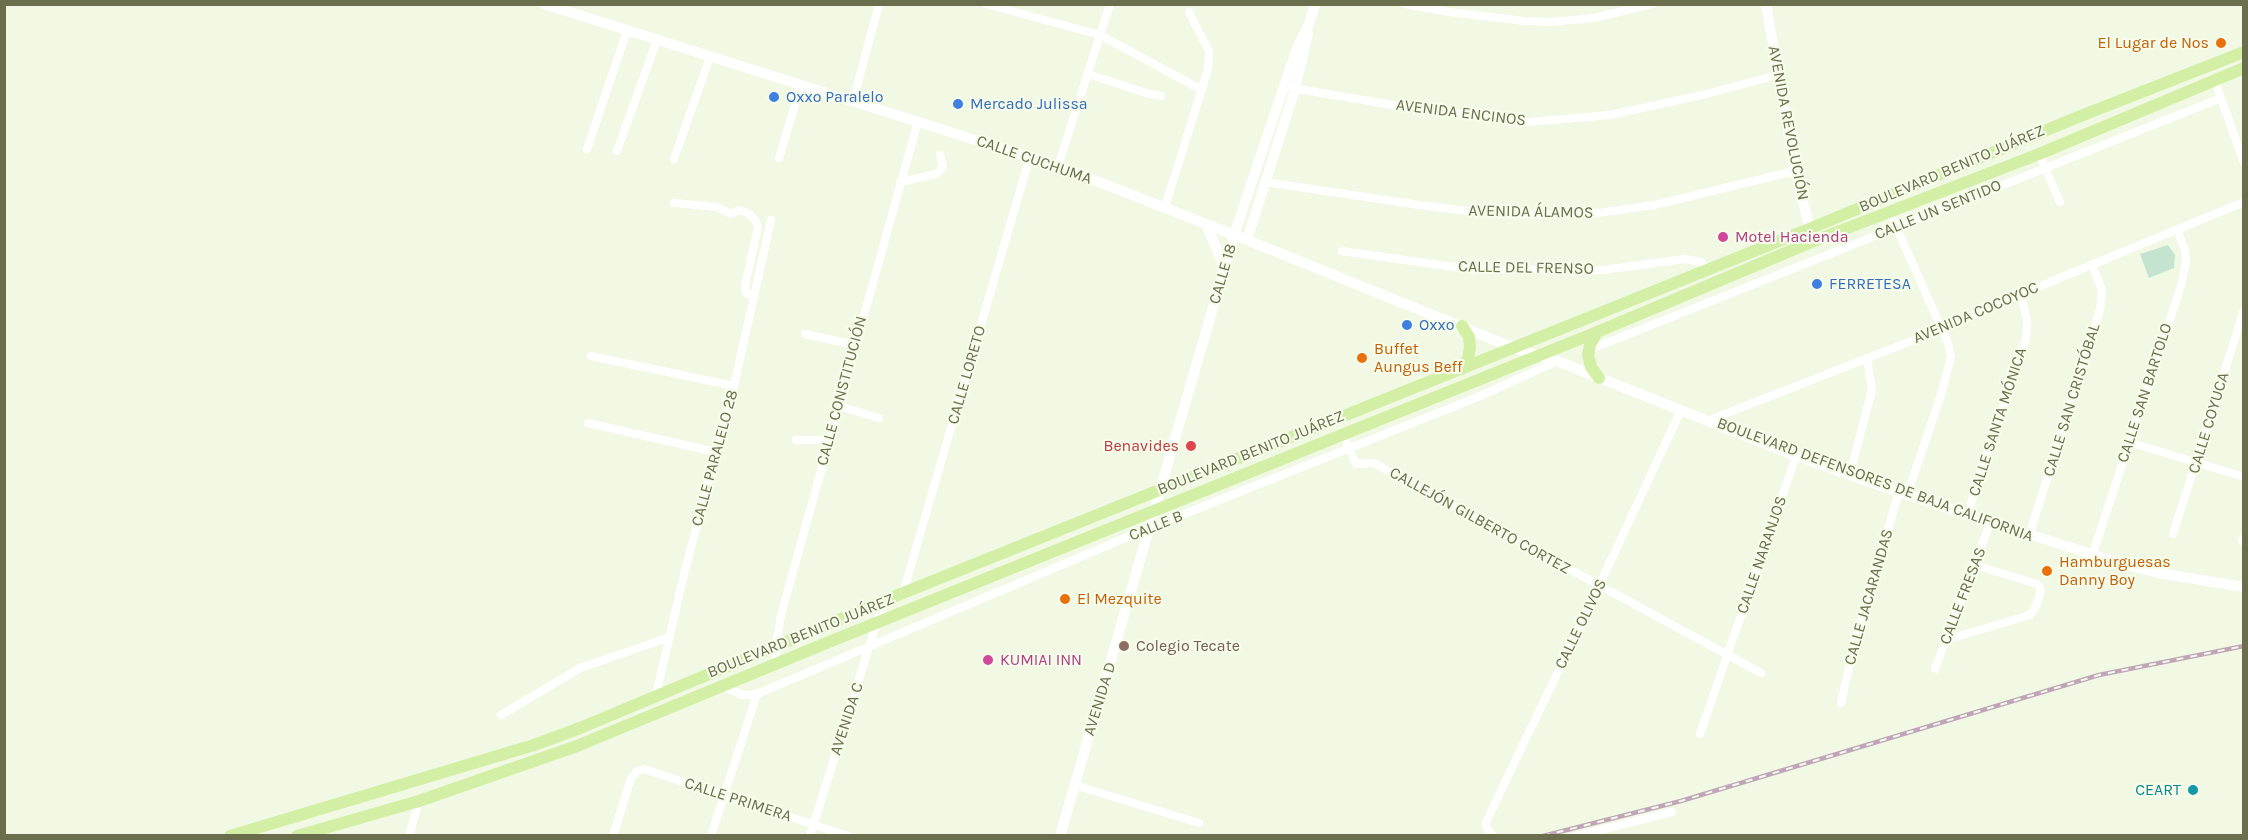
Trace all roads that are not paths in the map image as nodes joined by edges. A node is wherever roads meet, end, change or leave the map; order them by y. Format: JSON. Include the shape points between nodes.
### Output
{"nodes":[{"id":1,"x":544,"y":4,"type":"edge"},
{"id":2,"x":879,"y":4,"type":"edge"},
{"id":3,"x":986,"y":4,"type":"edge"},
{"id":4,"x":1110,"y":4,"type":"edge"},
{"id":5,"x":1315,"y":4,"type":"edge"},
{"id":6,"x":1405,"y":4,"type":"edge"},
{"id":7,"x":1652,"y":4,"type":"edge"},
{"id":8,"x":1767,"y":4,"type":"edge"},
{"id":9,"x":1190,"y":12,"type":"dead end"},
{"id":10,"x":627,"y":31,"type":"junction"},
{"id":11,"x":1100,"y":35,"type":"junction"},
{"id":12,"x":657,"y":40,"type":"junction"},
{"id":13,"x":2244,"y":52,"type":"edge"},
{"id":14,"x":710,"y":57,"type":"junction"},
{"id":15,"x":2244,"y":68,"type":"edge"},
{"id":16,"x":1088,"y":74,"type":"junction"},
{"id":17,"x":1778,"y":75,"type":"junction"},
{"id":18,"x":2215,"y":81,"type":"junction"},
{"id":19,"x":801,"y":85,"type":"junction"},
{"id":20,"x":1289,"y":88,"type":"junction"},
{"id":21,"x":1202,"y":90,"type":"junction"},
{"id":22,"x":1161,"y":96,"type":"dead end"},
{"id":23,"x":2221,"y":98,"type":"junction"},
{"id":24,"x":853,"y":101,"type":"junction"},
{"id":25,"x":918,"y":121,"type":"junction"},
{"id":26,"x":587,"y":149,"type":"dead end"},
{"id":27,"x":617,"y":151,"type":"dead end"},
{"id":28,"x":2039,"y":154,"type":"junction"},
{"id":29,"x":940,"y":155,"type":"dead end"},
{"id":30,"x":1030,"y":156,"type":"junction"},
{"id":31,"x":779,"y":158,"type":"dead end"},
{"id":32,"x":674,"y":159,"type":"dead end"},
{"id":33,"x":2244,"y":163,"type":"edge"},
{"id":34,"x":1058,"y":166,"type":"junction"},
{"id":35,"x":2045,"y":168,"type":"junction"},
{"id":36,"x":1795,"y":171,"type":"junction"},
{"id":37,"x":900,"y":182,"type":"junction"},
{"id":38,"x":1265,"y":182,"type":"junction"},
{"id":39,"x":2060,"y":202,"type":"dead end"},
{"id":40,"x":2244,"y":202,"type":"edge"},
{"id":41,"x":674,"y":203,"type":"dead end"},
{"id":42,"x":1165,"y":207,"type":"junction"},
{"id":43,"x":1890,"y":213,"type":"junction"},
{"id":44,"x":771,"y":220,"type":"dead end"},
{"id":45,"x":1206,"y":224,"type":"junction"},
{"id":46,"x":1895,"y":227,"type":"junction"},
{"id":47,"x":2177,"y":230,"type":"junction"},
{"id":48,"x":1234,"y":235,"type":"junction"},
{"id":49,"x":1811,"y":235,"type":"junction"},
{"id":50,"x":1247,"y":240,"type":"junction"},
{"id":51,"x":1342,"y":252,"type":"dead end"},
{"id":52,"x":1821,"y":258,"type":"junction"},
{"id":53,"x":2092,"y":265,"type":"junction"},
{"id":54,"x":1225,"y":269,"type":"junction"},
{"id":55,"x":1708,"y":270,"type":"junction"},
{"id":56,"x":2021,"y":294,"type":"junction"},
{"id":57,"x":754,"y":297,"type":"junction"},
{"id":58,"x":2244,"y":310,"type":"edge"},
{"id":59,"x":1590,"y":317,"type":"junction"},
{"id":60,"x":1462,"y":326,"type":"junction"},
{"id":61,"x":1942,"y":329,"type":"junction"},
{"id":62,"x":1597,"y":332,"type":"junction"},
{"id":63,"x":805,"y":334,"type":"dead end"},
{"id":64,"x":855,"y":345,"type":"junction"},
{"id":65,"x":1514,"y":348,"type":"junction"},
{"id":66,"x":1589,"y":350,"type":"junction"},
{"id":67,"x":1541,"y":355,"type":"junction"},
{"id":68,"x":591,"y":356,"type":"dead end"},
{"id":69,"x":1867,"y":360,"type":"junction"},
{"id":70,"x":1557,"y":362,"type":"junction"},
{"id":71,"x":1462,"y":369,"type":"junction"},
{"id":72,"x":1599,"y":378,"type":"junction"},
{"id":73,"x":734,"y":386,"type":"junction"},
{"id":74,"x":838,"y":406,"type":"junction"},
{"id":75,"x":1681,"y":410,"type":"junction"},
{"id":76,"x":879,"y":418,"type":"dead end"},
{"id":77,"x":1707,"y":421,"type":"junction"},
{"id":78,"x":588,"y":423,"type":"dead end"},
{"id":79,"x":1343,"y":435,"type":"junction"},
{"id":80,"x":796,"y":440,"type":"dead end"},
{"id":81,"x":828,"y":440,"type":"junction"},
{"id":82,"x":2129,"y":442,"type":"junction"},
{"id":83,"x":1349,"y":449,"type":"junction"},
{"id":84,"x":716,"y":452,"type":"junction"},
{"id":85,"x":1796,"y":456,"type":"junction"},
{"id":86,"x":2196,"y":462,"type":"junction"},
{"id":87,"x":1850,"y":474,"type":"junction"},
{"id":88,"x":2244,"y":477,"type":"edge"},
{"id":89,"x":1159,"y":490,"type":"junction"},
{"id":90,"x":1903,"y":493,"type":"junction"},
{"id":91,"x":1153,"y":512,"type":"junction"},
{"id":92,"x":1967,"y":515,"type":"junction"},
{"id":93,"x":1990,"y":523,"type":"junction"},
{"id":94,"x":1149,"y":528,"type":"junction"},
{"id":95,"x":2173,"y":534,"type":"dead end"},
{"id":96,"x":2029,"y":536,"type":"junction"},
{"id":97,"x":2092,"y":556,"type":"junction"},
{"id":98,"x":1975,"y":565,"type":"junction"},
{"id":99,"x":1599,"y":586,"type":"junction"},
{"id":100,"x":2244,"y":587,"type":"edge"},
{"id":101,"x":903,"y":593,"type":"junction"},
{"id":102,"x":884,"y":602,"type":"junction"},
{"id":103,"x":877,"y":624,"type":"junction"},
{"id":104,"x":670,"y":637,"type":"junction"},
{"id":105,"x":1946,"y":640,"type":"junction"},
{"id":106,"x":871,"y":645,"type":"junction"},
{"id":107,"x":776,"y":646,"type":"junction"},
{"id":108,"x":1728,"y":655,"type":"junction"},
{"id":109,"x":776,"y":663,"type":"junction"},
{"id":110,"x":1935,"y":669,"type":"dead end"},
{"id":111,"x":1761,"y":673,"type":"dead end"},
{"id":112,"x":722,"y":686,"type":"junction"},
{"id":113,"x":757,"y":694,"type":"junction"},
{"id":114,"x":656,"y":695,"type":"junction"},
{"id":115,"x":1841,"y":703,"type":"dead end"},
{"id":116,"x":501,"y":715,"type":"dead end"},
{"id":117,"x":609,"y":715,"type":"junction"},
{"id":118,"x":1701,"y":734,"type":"dead end"},
{"id":119,"x":545,"y":757,"type":"junction"},
{"id":120,"x":1074,"y":785,"type":"junction"},
{"id":121,"x":723,"y":796,"type":"junction"},
{"id":122,"x":419,"y":801,"type":"junction"},
{"id":123,"x":1672,"y":812,"type":"dead end"},
{"id":124,"x":1199,"y":823,"type":"dead end"},
{"id":125,"x":813,"y":825,"type":"junction"},
{"id":126,"x":230,"y":836,"type":"edge"},
{"id":127,"x":297,"y":836,"type":"edge"},
{"id":128,"x":409,"y":836,"type":"edge"},
{"id":129,"x":613,"y":836,"type":"edge"},
{"id":130,"x":711,"y":836,"type":"edge"},
{"id":131,"x":810,"y":836,"type":"edge"},
{"id":132,"x":848,"y":836,"type":"edge"},
{"id":133,"x":1060,"y":836,"type":"edge"},
{"id":134,"x":1493,"y":836,"type":"edge"},
{"id":135,"x":1576,"y":836,"type":"edge"}],
"edges":[{"from":1,"to":10,"type":"street","name":"CALLE CUCHUMA"},
{"from":2,"to":24,"type":"street"},
{"from":3,"to":11,"type":"street"},
{"from":4,"to":11,"type":"street"},
{"from":5,"to":20,"type":"street","name":"CALLE 18","via":[[1297,48]]},
{"from":6,"to":7,"type":"street","via":[[1460,14],[1551,22],[1594,18]]},
{"from":8,"to":17,"type":"street","name":"AVENIDA REVOLUCIÓN"},
{"from":9,"to":21,"type":"street","via":[[1209,51]]},
{"from":10,"to":12,"type":"street","name":"CALLE CUCHUMA"},
{"from":10,"to":26,"type":"street"},
{"from":11,"to":16,"type":"street"},
{"from":11,"to":21,"type":"street"},
{"from":12,"to":14,"type":"street","name":"CALLE CUCHUMA"},
{"from":12,"to":27,"type":"street"},
{"from":13,"to":49,"type":"main road","name":"BOULEVARD BENITO JUÁREZ","via":[[2078,117]]},
{"from":14,"to":19,"type":"street","name":"CALLE CUCHUMA"},
{"from":14,"to":32,"type":"street"},
{"from":15,"to":18,"type":"main road","name":"BOULEVARD BENITO JUÁREZ"},
{"from":16,"to":22,"type":"street"},
{"from":16,"to":34,"type":"street"},
{"from":17,"to":20,"type":"street","name":"AVENIDA ENCINOS","via":[[1619,114],[1528,122]]},
{"from":17,"to":36,"type":"street","name":"AVENIDA REVOLUCIÓN"},
{"from":18,"to":23,"type":"street"},
{"from":18,"to":28,"type":"main road","name":"BOULEVARD BENITO JUÁREZ"},
{"from":19,"to":24,"type":"street","name":"CALLE CUCHUMA"},
{"from":19,"to":31,"type":"street"},
{"from":20,"to":38,"type":"street","name":"CALLE 18"},
{"from":20,"to":48,"type":"street","name":"CALLE 18"},
{"from":21,"to":42,"type":"street"},
{"from":23,"to":33,"type":"street"},
{"from":23,"to":35,"type":"street","name":"CALLE UN SENTIDO"},
{"from":24,"to":25,"type":"street","name":"CALLE CUCHUMA"},
{"from":25,"to":30,"type":"street","name":"CALLE CUCHUMA"},
{"from":25,"to":37,"type":"street","name":"CALLE CONSTITUCIÓN"},
{"from":28,"to":35,"type":"street"},
{"from":28,"to":43,"type":"main road","name":"BOULEVARD BENITO JUÁREZ"},
{"from":29,"to":37,"type":"street","via":[[943,166],[937,174]]},
{"from":30,"to":34,"type":"street","name":"CALLE CUCHUMA"},
{"from":30,"to":101,"type":"street","name":"CALLE LORETO"},
{"from":34,"to":42,"type":"street","name":"CALLE CUCHUMA"},
{"from":35,"to":39,"type":"street"},
{"from":35,"to":46,"type":"street","name":"CALLE UN SENTIDO"},
{"from":36,"to":38,"type":"street","name":"AVENIDA ÁLAMOS","via":[[1654,204],[1599,213],[1544,215],[1491,214]]},
{"from":36,"to":49,"type":"street","name":"AVENIDA REVOLUCIÓN"},
{"from":37,"to":64,"type":"street","name":"CALLE CONSTITUCIÓN"},
{"from":38,"to":50,"type":"street","name":"CALLE 18"},
{"from":40,"to":47,"type":"street","name":"AVENIDA COCOYOC"},
{"from":41,"to":57,"type":"street","via":[[717,207],[732,214],[740,210],[755,220],[758,227],[745,285],[746,293]]},
{"from":42,"to":45,"type":"street","name":"CALLE CUCHUMA"},
{"from":43,"to":46,"type":"street","name":"CALLE JACARANDAS"},
{"from":43,"to":49,"type":"main road","name":"BOULEVARD BENITO JUÁREZ"},
{"from":44,"to":57,"type":"street","name":"CALLE PARALELO 28"},
{"from":45,"to":48,"type":"street","name":"CALLE CUCHUMA"},
{"from":45,"to":54,"type":"street"},
{"from":46,"to":52,"type":"street","name":"CALLE UN SENTIDO"},
{"from":46,"to":61,"type":"street","name":"CALLE JACARANDAS"},
{"from":47,"to":53,"type":"street","name":"AVENIDA COCOYOC"},
{"from":47,"to":82,"type":"street","name":"CALLE SAN BARTOLO","via":[[2185,250],[2184,274]]},
{"from":48,"to":50,"type":"street","name":"CALLE CUCHUMA"},
{"from":48,"to":54,"type":"street","name":"CALLE 18"},
{"from":49,"to":52,"type":"street"},
{"from":49,"to":55,"type":"main road","name":"BOULEVARD BENITO JUÁREZ"},
{"from":49,"to":62,"type":"main road","name":"BOULEVARD BENITO JUÁREZ"},
{"from":50,"to":60,"type":"street","name":"CALLE CUCHUMA"},
{"from":51,"to":55,"type":"street","name":"CALLE DEL FRENSO","via":[[1475,270],[1603,270],[1685,259],[1701,262]]},
{"from":52,"to":66,"type":"street","name":"CALLE UN SENTIDO"},
{"from":53,"to":56,"type":"street","name":"AVENIDA COCOYOC"},
{"from":53,"to":96,"type":"street","name":"CALLE SAN CRISTÓBAL","via":[[2102,290],[2100,310]]},
{"from":54,"to":89,"type":"street","name":"CALLE 18"},
{"from":55,"to":59,"type":"main road","name":"BOULEVARD BENITO JUÁREZ"},
{"from":56,"to":61,"type":"street","name":"AVENIDA COCOYOC"},
{"from":56,"to":92,"type":"street","name":"CALLE SANTA MÓNICA","via":[[2026,339]]},
{"from":57,"to":73,"type":"street","name":"CALLE PARALELO 28"},
{"from":58,"to":86,"type":"street","name":"CALLE COYUCA"},
{"from":59,"to":65,"type":"main road","name":"BOULEVARD BENITO JUÁREZ"},
{"from":59,"to":67,"type":"main road","via":[[1578,330],[1545,344]]},
{"from":60,"to":65,"type":"street","name":"CALLE CUCHUMA"},
{"from":60,"to":71,"type":"main road","via":[[1470,347]]},
{"from":61,"to":69,"type":"street","name":"AVENIDA COCOYOC"},
{"from":61,"to":90,"type":"street","name":"CALLE JACARANDAS","via":[[1950,349],[1949,366]]},
{"from":62,"to":66,"type":"main road"},
{"from":62,"to":67,"type":"main road","name":"BOULEVARD BENITO JUÁREZ"},
{"from":63,"to":64,"type":"street"},
{"from":64,"to":74,"type":"street","name":"CALLE CONSTITUCIÓN"},
{"from":65,"to":67,"type":"street","name":"BOULEVARD DEFENSORES DE BAJA CALIFORNIA"},
{"from":65,"to":71,"type":"main road","name":"BOULEVARD BENITO JUÁREZ"},
{"from":66,"to":72,"type":"main road","via":[[1591,367]]},
{"from":67,"to":70,"type":"street","name":"BOULEVARD DEFENSORES DE BAJA CALIFORNIA"},
{"from":67,"to":79,"type":"main road","name":"BOULEVARD BENITO JUÁREZ"},
{"from":68,"to":73,"type":"street"},
{"from":69,"to":77,"type":"street","name":"AVENIDA COCOYOC"},
{"from":69,"to":87,"type":"street","via":[[1872,390]]},
{"from":70,"to":72,"type":"street","name":"BOULEVARD DEFENSORES DE BAJA CALIFORNIA"},
{"from":70,"to":83,"type":"street","name":"CALLE B"},
{"from":71,"to":89,"type":"main road","name":"BOULEVARD BENITO JUÁREZ"},
{"from":72,"to":75,"type":"street","name":"BOULEVARD DEFENSORES DE BAJA CALIFORNIA"},
{"from":73,"to":84,"type":"street","name":"CALLE PARALELO 28"},
{"from":74,"to":76,"type":"street"},
{"from":74,"to":81,"type":"street","name":"CALLE CONSTITUCIÓN"},
{"from":75,"to":77,"type":"street","name":"BOULEVARD DEFENSORES DE BAJA CALIFORNIA"},
{"from":75,"to":99,"type":"street","name":"CALLE OLIVOS"},
{"from":77,"to":85,"type":"street","name":"BOULEVARD DEFENSORES DE BAJA CALIFORNIA"},
{"from":78,"to":84,"type":"street"},
{"from":79,"to":83,"type":"street"},
{"from":79,"to":91,"type":"main road","name":"BOULEVARD BENITO JUÁREZ"},
{"from":80,"to":81,"type":"street"},
{"from":81,"to":107,"type":"street","name":"CALLE CONSTITUCIÓN"},
{"from":82,"to":86,"type":"street"},
{"from":82,"to":97,"type":"street","name":"CALLE SAN BARTOLO"},
{"from":83,"to":94,"type":"street","name":"CALLE B"},
{"from":83,"to":99,"type":"street","name":"CALLEJÓN GILBERTO CORTEZ","via":[[1356,464],[1374,463]]},
{"from":84,"to":104,"type":"street","name":"CALLE PARALELO 28"},
{"from":85,"to":87,"type":"street","name":"BOULEVARD DEFENSORES DE BAJA CALIFORNIA"},
{"from":85,"to":108,"type":"street","name":"CALLE NARANJOS"},
{"from":86,"to":88,"type":"street"},
{"from":86,"to":95,"type":"street","name":"CALLE COYUCA"},
{"from":87,"to":90,"type":"street","name":"BOULEVARD DEFENSORES DE BAJA CALIFORNIA"},
{"from":89,"to":91,"type":"street","name":"CALLE 18"},
{"from":89,"to":101,"type":"main road","name":"BOULEVARD BENITO JUÁREZ"},
{"from":90,"to":92,"type":"street","name":"BOULEVARD DEFENSORES DE BAJA CALIFORNIA"},
{"from":90,"to":115,"type":"street","name":"CALLE JACARANDAS","via":[[1859,624]]},
{"from":91,"to":94,"type":"street","name":"CALLE 18"},
{"from":91,"to":103,"type":"main road","name":"BOULEVARD BENITO JUÁREZ"},
{"from":92,"to":93,"type":"street","name":"BOULEVARD DEFENSORES DE BAJA CALIFORNIA"},
{"from":93,"to":96,"type":"street","name":"BOULEVARD DEFENSORES DE BAJA CALIFORNIA"},
{"from":93,"to":98,"type":"street","name":"CALLE FRESAS"},
{"from":94,"to":106,"type":"street","name":"CALLE B"},
{"from":94,"to":120,"type":"street","name":"AVENIDA D"},
{"from":96,"to":97,"type":"street","name":"BOULEVARD DEFENSORES DE BAJA CALIFORNIA"},
{"from":97,"to":100,"type":"street","name":"BOULEVARD DEFENSORES DE BAJA CALIFORNIA","via":[[2158,573]]},
{"from":98,"to":105,"type":"street","name":"CALLE FRESAS"},
{"from":98,"to":105,"type":"street","via":[[2040,586],[2036,606],[2030,615]]},
{"from":99,"to":108,"type":"street","name":"CALLEJÓN GILBERTO CORTEZ"},
{"from":99,"to":134,"type":"street","name":"CALLE OLIVOS","via":[[1486,822]]},
{"from":101,"to":102,"type":"main road","name":"BOULEVARD BENITO JUÁREZ"},
{"from":102,"to":103,"type":"street","name":"AVENIDA C"},
{"from":102,"to":107,"type":"main road","name":"BOULEVARD BENITO JUÁREZ"},
{"from":103,"to":106,"type":"street","name":"AVENIDA C"},
{"from":103,"to":109,"type":"main road","name":"BOULEVARD BENITO JUÁREZ"},
{"from":104,"to":114,"type":"street","name":"CALLE PARALELO 28"},
{"from":104,"to":116,"type":"street","via":[[580,668]]},
{"from":105,"to":110,"type":"street","name":"CALLE FRESAS"},
{"from":106,"to":113,"type":"street","name":"CALLE B"},
{"from":106,"to":125,"type":"street","name":"AVENIDA C"},
{"from":107,"to":109,"type":"street","name":"CALLE CONSTITUCIÓN"},
{"from":107,"to":114,"type":"main road","name":"BOULEVARD BENITO JUÁREZ"},
{"from":108,"to":111,"type":"street","name":"CALLEJÓN GILBERTO CORTEZ"},
{"from":108,"to":118,"type":"street","name":"CALLE NARANJOS"},
{"from":109,"to":112,"type":"main road","name":"BOULEVARD BENITO JUÁREZ"},
{"from":112,"to":113,"type":"street","via":[[742,695]]},
{"from":112,"to":119,"type":"main road","name":"BOULEVARD BENITO JUÁREZ"},
{"from":113,"to":121,"type":"street"},
{"from":114,"to":117,"type":"main road","name":"BOULEVARD BENITO JUÁREZ"},
{"from":117,"to":119,"type":"main road","via":[[591,731],[547,750]]},
{"from":117,"to":126,"type":"main road","name":"BOULEVARD BENITO JUÁREZ","via":[[534,745]]},
{"from":119,"to":122,"type":"main road","name":"BOULEVARD BENITO JUÁREZ"},
{"from":120,"to":124,"type":"street"},
{"from":120,"to":133,"type":"street","name":"AVENIDA D"},
{"from":121,"to":125,"type":"street","name":"CALLE PRIMERA"},
{"from":121,"to":129,"type":"street","name":"CALLE PRIMERA","via":[[644,769],[637,771],[631,778]]},
{"from":121,"to":130,"type":"street"},
{"from":122,"to":127,"type":"main road","name":"BOULEVARD BENITO JUÁREZ"},
{"from":122,"to":128,"type":"street"},
{"from":123,"to":135,"type":"street"},
{"from":125,"to":131,"type":"street","name":"AVENIDA C"},
{"from":125,"to":132,"type":"street","name":"CALLE PRIMERA"}]}
